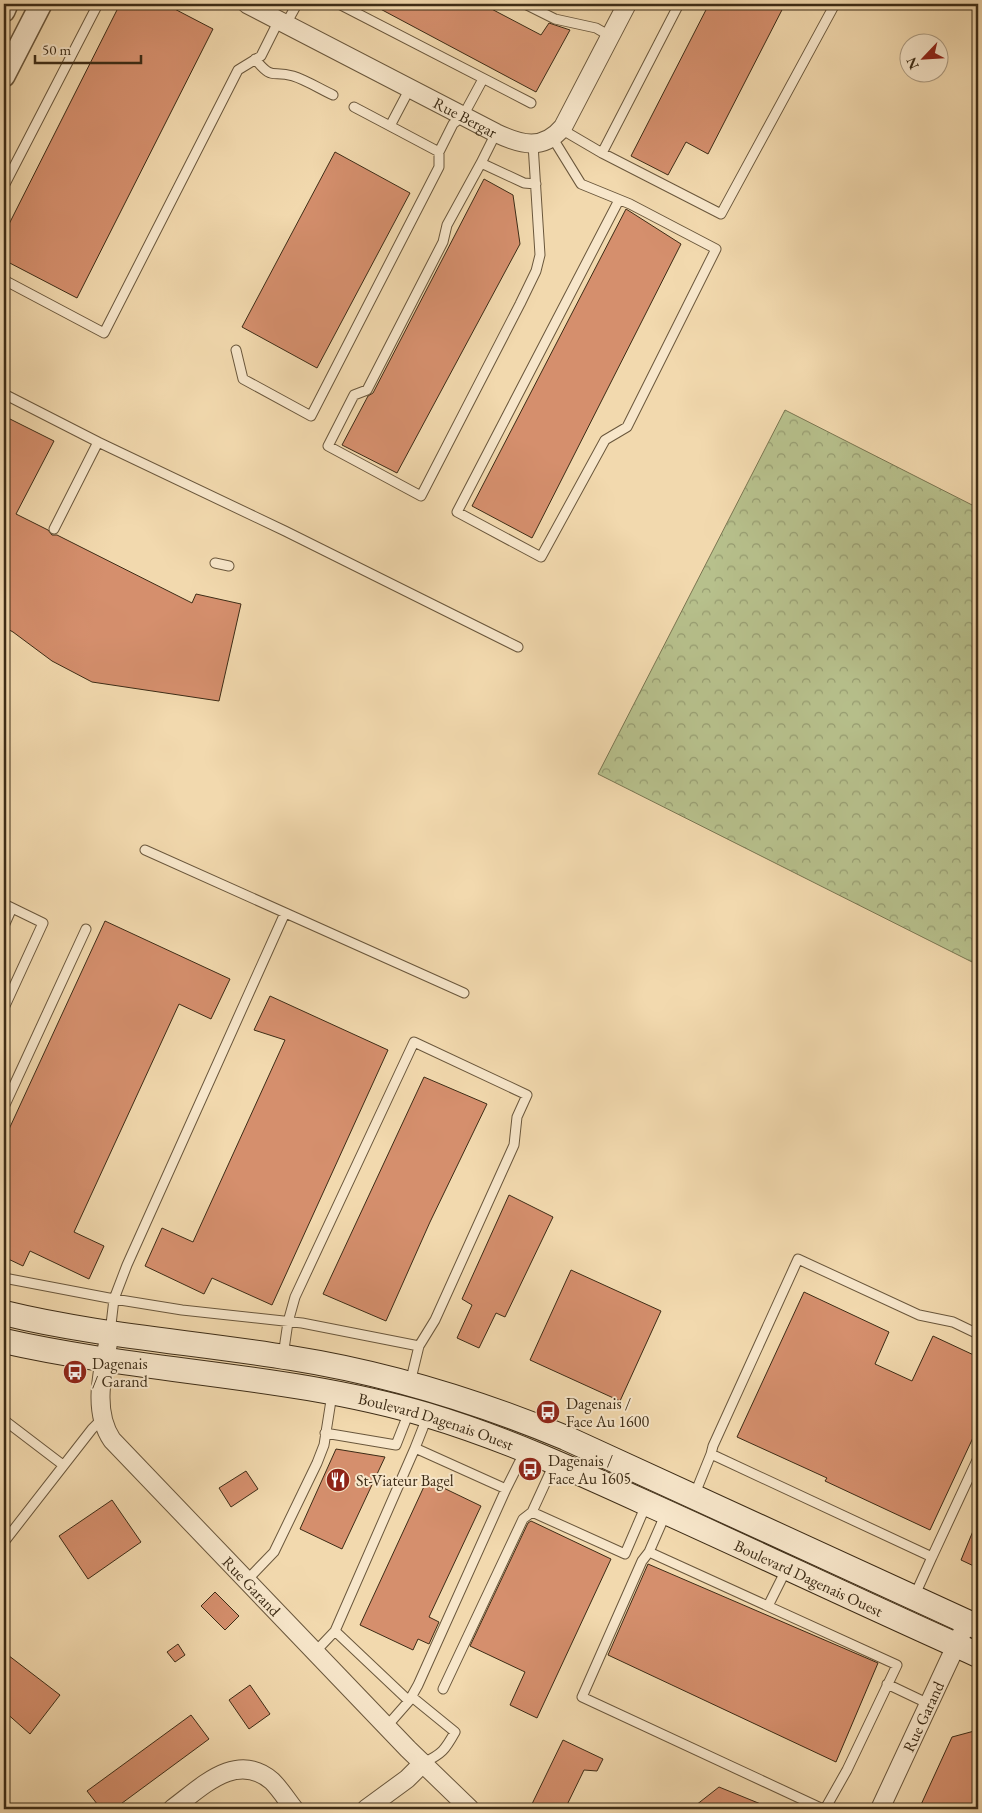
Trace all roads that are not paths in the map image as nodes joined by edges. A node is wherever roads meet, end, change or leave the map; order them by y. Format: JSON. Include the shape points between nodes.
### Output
{"nodes":[{"id":1,"x":7,"y":4,"type":"edge"},
{"id":2,"x":41,"y":4,"type":"edge"},
{"id":3,"x":98,"y":4,"type":"edge"},
{"id":4,"x":297,"y":4,"type":"edge"},
{"id":5,"x":339,"y":4,"type":"edge"},
{"id":6,"x":525,"y":4,"type":"edge"},
{"id":7,"x":627,"y":4,"type":"edge"},
{"id":8,"x":679,"y":4,"type":"edge"},
{"id":9,"x":835,"y":4,"type":"edge"},
{"id":10,"x":255,"y":6,"type":"edge"},
{"id":11,"x":4,"y":10,"type":"edge"},
{"id":12,"x":283,"y":22,"type":"junction"},
{"id":13,"x":610,"y":36,"type":"junction"},
{"id":14,"x":255,"y":59,"type":"junction"},
{"id":15,"x":4,"y":76,"type":"edge"},
{"id":16,"x":483,"y":79,"type":"junction"},
{"id":17,"x":410,"y":88,"type":"junction"},
{"id":18,"x":333,"y":95,"type":"dead end"},
{"id":19,"x":531,"y":103,"type":"dead end"},
{"id":20,"x":354,"y":107,"type":"dead end"},
{"id":21,"x":463,"y":116,"type":"junction"},
{"id":22,"x":390,"y":126,"type":"junction"},
{"id":23,"x":496,"y":133,"type":"junction"},
{"id":24,"x":556,"y":133,"type":"junction"},
{"id":25,"x":533,"y":144,"type":"junction"},
{"id":26,"x":440,"y":152,"type":"junction"},
{"id":27,"x":602,"y":153,"type":"junction"},
{"id":28,"x":481,"y":163,"type":"junction"},
{"id":29,"x":536,"y":184,"type":"junction"},
{"id":30,"x":4,"y":186,"type":"edge"},
{"id":31,"x":619,"y":200,"type":"junction"},
{"id":32,"x":4,"y":280,"type":"edge"},
{"id":33,"x":236,"y":350,"type":"dead end"},
{"id":34,"x":4,"y":394,"type":"edge"},
{"id":35,"x":98,"y":442,"type":"junction"},
{"id":36,"x":54,"y":529,"type":"dead end"},
{"id":37,"x":215,"y":563,"type":"dead end"},
{"id":38,"x":229,"y":566,"type":"dead end"},
{"id":39,"x":518,"y":647,"type":"dead end"},
{"id":40,"x":146,"y":850,"type":"dead end"},
{"id":41,"x":8,"y":906,"type":"edge"},
{"id":42,"x":285,"y":912,"type":"junction"},
{"id":43,"x":4,"y":926,"type":"edge"},
{"id":44,"x":86,"y":929,"type":"dead end"},
{"id":45,"x":464,"y":993,"type":"dead end"},
{"id":46,"x":4,"y":1008,"type":"edge"},
{"id":47,"x":4,"y":1107,"type":"edge"},
{"id":48,"x":4,"y":1278,"type":"edge"},
{"id":49,"x":114,"y":1299,"type":"junction"},
{"id":50,"x":4,"y":1313,"type":"edge"},
{"id":51,"x":288,"y":1322,"type":"junction"},
{"id":52,"x":110,"y":1333,"type":"junction"},
{"id":53,"x":978,"y":1334,"type":"edge"},
{"id":54,"x":4,"y":1341,"type":"edge"},
{"id":55,"x":419,"y":1346,"type":"junction"},
{"id":56,"x":283,"y":1356,"type":"junction"},
{"id":57,"x":105,"y":1360,"type":"junction"},
{"id":58,"x":410,"y":1383,"type":"junction"},
{"id":59,"x":332,"y":1392,"type":"junction"},
{"id":60,"x":419,"y":1413,"type":"junction"},
{"id":61,"x":4,"y":1420,"type":"edge"},
{"id":62,"x":103,"y":1422,"type":"junction"},
{"id":63,"x":325,"y":1433,"type":"junction"},
{"id":64,"x":415,"y":1448,"type":"junction"},
{"id":65,"x":526,"y":1449,"type":"junction"},
{"id":66,"x":711,"y":1454,"type":"junction"},
{"id":67,"x":978,"y":1458,"type":"edge"},
{"id":68,"x":556,"y":1462,"type":"junction"},
{"id":69,"x":63,"y":1465,"type":"junction"},
{"id":70,"x":506,"y":1489,"type":"junction"},
{"id":71,"x":694,"y":1496,"type":"junction"},
{"id":72,"x":657,"y":1508,"type":"junction"},
{"id":73,"x":532,"y":1512,"type":"junction"},
{"id":74,"x":4,"y":1542,"type":"edge"},
{"id":75,"x":649,"y":1552,"type":"junction"},
{"id":76,"x":932,"y":1557,"type":"junction"},
{"id":77,"x":787,"y":1568,"type":"junction"},
{"id":78,"x":247,"y":1580,"type":"junction"},
{"id":79,"x":914,"y":1597,"type":"junction"},
{"id":80,"x":768,"y":1606,"type":"junction"},
{"id":81,"x":973,"y":1624,"type":"edge"},
{"id":82,"x":335,"y":1631,"type":"junction"},
{"id":83,"x":956,"y":1646,"type":"junction"},
{"id":84,"x":316,"y":1651,"type":"junction"},
{"id":85,"x":978,"y":1656,"type":"edge"},
{"id":86,"x":887,"y":1684,"type":"junction"},
{"id":87,"x":443,"y":1689,"type":"dead end"},
{"id":88,"x":411,"y":1699,"type":"junction"},
{"id":89,"x":929,"y":1704,"type":"junction"},
{"id":90,"x":387,"y":1726,"type":"junction"},
{"id":91,"x":423,"y":1763,"type":"junction"},
{"id":92,"x":172,"y":1809,"type":"edge"},
{"id":93,"x":294,"y":1809,"type":"edge"},
{"id":94,"x":366,"y":1809,"type":"edge"},
{"id":95,"x":470,"y":1809,"type":"edge"},
{"id":96,"x":824,"y":1809,"type":"edge"},
{"id":97,"x":880,"y":1809,"type":"edge"}],
"edges":[{"from":1,"to":11,"type":"street"},
{"from":2,"to":15,"type":"street"},
{"from":3,"to":30,"type":"lane"},
{"from":4,"to":12,"type":"lane"},
{"from":5,"to":16,"type":"lane"},
{"from":6,"to":13,"type":"lane","via":[[555,19],[596,28]]},
{"from":7,"to":13,"type":"street"},
{"from":8,"to":27,"type":"lane"},
{"from":9,"to":27,"type":"lane","via":[[721,214]]},
{"from":10,"to":12,"type":"street","name":"Rue Bergar"},
{"from":12,"to":14,"type":"lane","via":[[261,56]]},
{"from":12,"to":17,"type":"street","name":"Rue Bergar"},
{"from":13,"to":24,"type":"street"},
{"from":14,"to":18,"type":"lane","via":[[272,74],[292,76]]},
{"from":14,"to":32,"type":"lane","via":[[238,70],[104,333]]},
{"from":16,"to":19,"type":"lane"},
{"from":16,"to":21,"type":"lane"},
{"from":17,"to":21,"type":"street","name":"Rue Bergar"},
{"from":17,"to":22,"type":"lane"},
{"from":20,"to":22,"type":"lane"},
{"from":21,"to":23,"type":"street","name":"Rue Bergar"},
{"from":21,"to":26,"type":"lane","via":[[453,124]]},
{"from":22,"to":26,"type":"lane"},
{"from":23,"to":25,"type":"street","name":"Rue Bergar","via":[[515,142]]},
{"from":23,"to":28,"type":"lane"},
{"from":24,"to":25,"type":"street"},
{"from":24,"to":27,"type":"lane"},
{"from":24,"to":31,"type":"lane","via":[[581,184]]},
{"from":25,"to":29,"type":"lane"},
{"from":26,"to":33,"type":"lane","via":[[438,167],[311,416],[242,379]]},
{"from":28,"to":29,"type":"lane","via":[[524,183]]},
{"from":28,"to":29,"type":"lane","via":[[447,225],[443,242],[367,390],[354,395],[328,446],[421,496],[536,272],[540,255]]},
{"from":31,"to":31,"type":"lane","via":[[716,250],[628,427],[605,440],[541,557],[457,512]]},
{"from":34,"to":35,"type":"lane"},
{"from":35,"to":36,"type":"lane"},
{"from":35,"to":39,"type":"lane"},
{"from":37,"to":38,"type":"lane"},
{"from":40,"to":42,"type":"lane"},
{"from":41,"to":43,"type":"lane"},
{"from":41,"to":46,"type":"lane","via":[[43,923]]},
{"from":42,"to":45,"type":"lane"},
{"from":42,"to":49,"type":"lane","via":[[126,1265]]},
{"from":44,"to":47,"type":"lane"},
{"from":48,"to":49,"type":"lane"},
{"from":49,"to":51,"type":"lane"},
{"from":49,"to":52,"type":"lane"},
{"from":50,"to":52,"type":"main road","name":"Boulevard Dagenais Ouest"},
{"from":51,"to":55,"type":"lane"},
{"from":51,"to":55,"type":"lane","via":[[295,1297],[414,1042],[527,1094],[517,1117],[514,1145],[436,1320]]},
{"from":51,"to":56,"type":"lane"},
{"from":52,"to":56,"type":"main road","name":"Boulevard Dagenais Ouest"},
{"from":52,"to":57,"type":"street","name":"Rue Garand"},
{"from":53,"to":66,"type":"lane","via":[[953,1322],[919,1315],[798,1259]]},
{"from":54,"to":57,"type":"main road","name":"Boulevard Dagenais Ouest"},
{"from":55,"to":58,"type":"lane"},
{"from":56,"to":58,"type":"main road","name":"Boulevard Dagenais Ouest"},
{"from":57,"to":59,"type":"main road","name":"Boulevard Dagenais Ouest"},
{"from":57,"to":62,"type":"street","name":"Rue Garand","via":[[101,1394]]},
{"from":58,"to":71,"type":"main road","name":"Boulevard Dagenais Ouest","via":[[524,1420]]},
{"from":59,"to":60,"type":"main road","name":"Boulevard Dagenais Ouest"},
{"from":59,"to":63,"type":"lane"},
{"from":60,"to":63,"type":"lane","via":[[396,1445]]},
{"from":60,"to":64,"type":"lane"},
{"from":60,"to":65,"type":"main road","name":"Boulevard Dagenais Ouest"},
{"from":61,"to":69,"type":"lane"},
{"from":62,"to":69,"type":"lane","via":[[92,1429]]},
{"from":62,"to":78,"type":"street","name":"Rue Garand","via":[[120,1449]]},
{"from":63,"to":78,"type":"lane","via":[[318,1463],[274,1552]]},
{"from":64,"to":70,"type":"lane"},
{"from":64,"to":82,"type":"lane"},
{"from":65,"to":68,"type":"main road","name":"Boulevard Dagenais Ouest"},
{"from":65,"to":70,"type":"lane"},
{"from":66,"to":71,"type":"lane"},
{"from":66,"to":76,"type":"lane"},
{"from":67,"to":76,"type":"lane"},
{"from":68,"to":72,"type":"main road","name":"Boulevard Dagenais Ouest"},
{"from":68,"to":73,"type":"lane"},
{"from":69,"to":74,"type":"lane"},
{"from":70,"to":88,"type":"lane"},
{"from":71,"to":79,"type":"main road","name":"Boulevard Dagenais Ouest"},
{"from":72,"to":73,"type":"lane","via":[[625,1554]]},
{"from":72,"to":75,"type":"lane"},
{"from":72,"to":77,"type":"main road","name":"Boulevard Dagenais Ouest"},
{"from":73,"to":87,"type":"lane","via":[[523,1519]]},
{"from":75,"to":80,"type":"lane"},
{"from":75,"to":96,"type":"lane","via":[[582,1697]]},
{"from":76,"to":79,"type":"lane"},
{"from":77,"to":80,"type":"lane"},
{"from":77,"to":83,"type":"main road","name":"Boulevard Dagenais Ouest"},
{"from":78,"to":84,"type":"street","name":"Rue Garand"},
{"from":79,"to":81,"type":"main road","name":"Boulevard Dagenais Ouest"},
{"from":80,"to":86,"type":"lane","via":[[897,1664]]},
{"from":81,"to":83,"type":"street","name":"Rue Garand"},
{"from":82,"to":84,"type":"lane"},
{"from":82,"to":88,"type":"lane"},
{"from":83,"to":85,"type":"main road","name":"Boulevard Dagenais Ouest"},
{"from":83,"to":89,"type":"street","name":"Rue Garand"},
{"from":84,"to":90,"type":"street","name":"Rue Garand"},
{"from":86,"to":89,"type":"lane"},
{"from":86,"to":96,"type":"lane","via":[[847,1770]]},
{"from":88,"to":90,"type":"lane"},
{"from":88,"to":91,"type":"lane","via":[[455,1732],[438,1756]]},
{"from":89,"to":97,"type":"street","name":"Rue Garand"},
{"from":90,"to":91,"type":"street","name":"Rue Garand"},
{"from":91,"to":94,"type":"street"},
{"from":91,"to":95,"type":"street","name":"Rue Garand"},
{"from":92,"to":93,"type":"street","via":[[218,1776],[241,1770],[254,1771],[270,1780]]}]}
